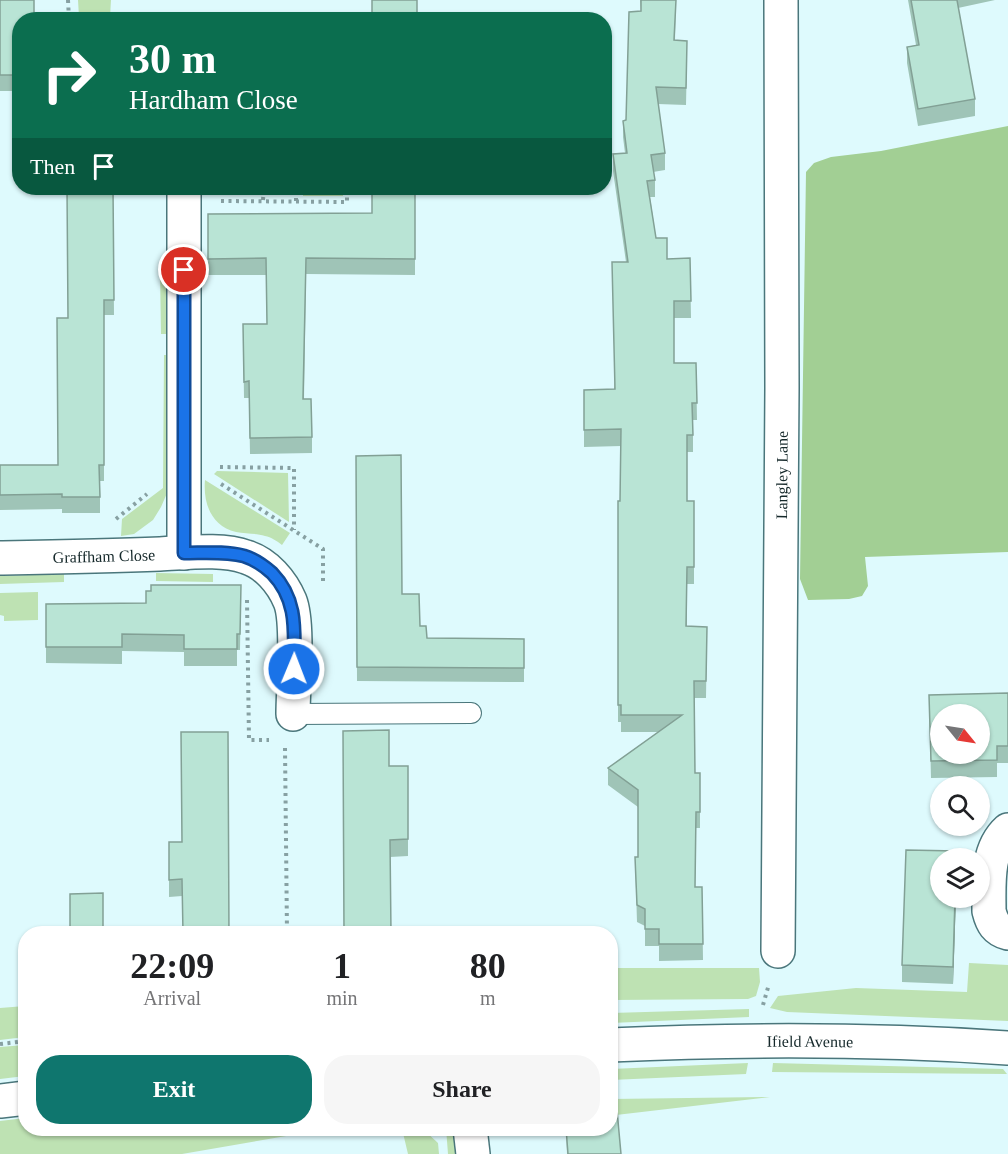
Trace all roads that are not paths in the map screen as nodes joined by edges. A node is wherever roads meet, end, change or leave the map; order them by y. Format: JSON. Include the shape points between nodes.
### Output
{"nodes":[{"id":1,"x":781,"y":0,"type":"edge"},
{"id":2,"x":184,"y":195,"type":"edge"},
{"id":3,"x":184,"y":553,"type":"junction"},
{"id":4,"x":0,"y":558,"type":"edge"},
{"id":5,"x":471,"y":713,"type":"dead end"},
{"id":6,"x":293,"y":714,"type":"joint"},
{"id":7,"x":1008,"y":830,"type":"edge"},
{"id":8,"x":1008,"y":933,"type":"edge"},
{"id":9,"x":778,"y":951,"type":"road end"},
{"id":10,"x":618,"y":1045,"type":"edge"},
{"id":11,"x":1008,"y":1048,"type":"edge"},
{"id":12,"x":18,"y":1099,"type":"edge"},
{"id":13,"x":0,"y":1101,"type":"edge"},
{"id":14,"x":471,"y":1136,"type":"edge"},
{"id":15,"x":472,"y":1154,"type":"edge"}],
"edges":[{"from":1,"to":9,"type":"street","name":"Langley Lane"},
{"from":2,"to":3,"type":"street"},
{"from":3,"to":4,"type":"street","name":"Graffham Close"},
{"from":3,"to":6,"type":"street","name":"Graffham Close","via":[[247,557],[281,583],[291,603],[294,624]]},
{"from":5,"to":6,"type":"lane","name":"Graffham Close"},
{"from":7,"to":8,"type":"street","via":[[992,855],[989,911],[996,928]]},
{"from":10,"to":11,"type":"street","name":"Ifield Avenue","via":[[761,1041]]},
{"from":12,"to":13,"type":"street"},
{"from":14,"to":15,"type":"street"}]}
